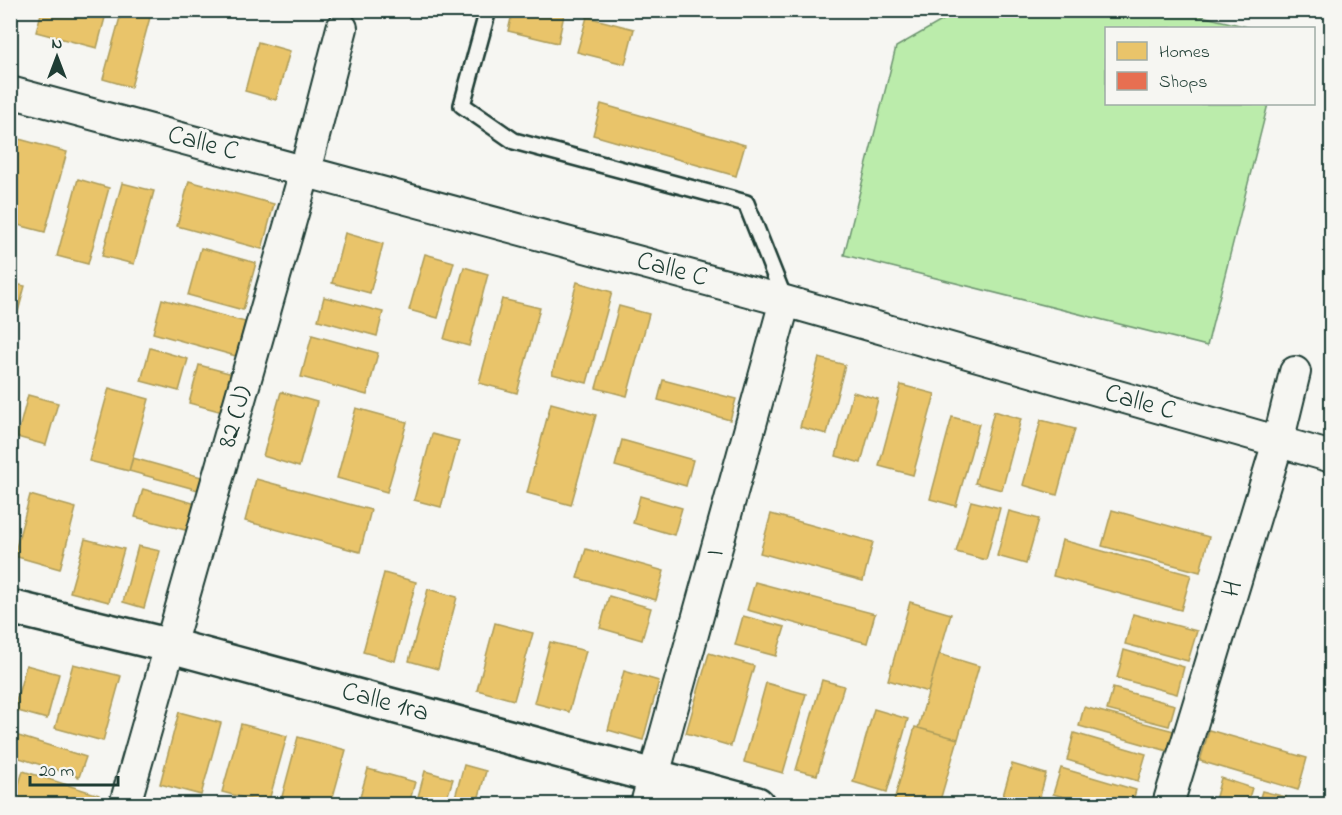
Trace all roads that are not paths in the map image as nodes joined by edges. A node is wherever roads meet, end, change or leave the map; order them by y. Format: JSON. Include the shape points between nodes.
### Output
{"nodes":[{"id":1,"x":488,"y":10,"type":"edge"},
{"id":2,"x":342,"y":28,"type":"dead end"},
{"id":3,"x":10,"y":92,"type":"edge"},
{"id":4,"x":305,"y":171,"type":"junction"},
{"id":5,"x":785,"y":301,"type":"junction"},
{"id":6,"x":1295,"y":372,"type":"dead end"},
{"id":7,"x":1278,"y":442,"type":"junction"},
{"id":8,"x":1332,"y":457,"type":"edge"},
{"id":9,"x":10,"y":607,"type":"edge"},
{"id":10,"x":171,"y":646,"type":"junction"},
{"id":11,"x":650,"y":790,"type":"edge"},
{"id":12,"x":125,"y":804,"type":"edge"},
{"id":13,"x":757,"y":804,"type":"edge"},
{"id":14,"x":1168,"y":804,"type":"edge"}],
"edges":[{"from":1,"to":5,"type":"lane","via":[[462,105],[514,141],[746,202]]},
{"from":2,"to":4,"type":"street","name":"82 (J)"},
{"from":3,"to":4,"type":"street","name":"Calle C"},
{"from":4,"to":5,"type":"street","name":"Calle C"},
{"from":4,"to":10,"type":"street","name":"82 (J)"},
{"from":5,"to":7,"type":"street","name":"Calle C"},
{"from":5,"to":11,"type":"street","name":"I"},
{"from":6,"to":7,"type":"street","name":"H"},
{"from":7,"to":8,"type":"street","name":"Calle C"},
{"from":7,"to":14,"type":"street","name":"H"},
{"from":9,"to":10,"type":"main road","name":"Calle 1ra"},
{"from":10,"to":11,"type":"main road","name":"Calle 1ra"},
{"from":10,"to":12,"type":"street","name":"82 (J)"},
{"from":11,"to":13,"type":"main road","name":"Calle 1ra"}]}
